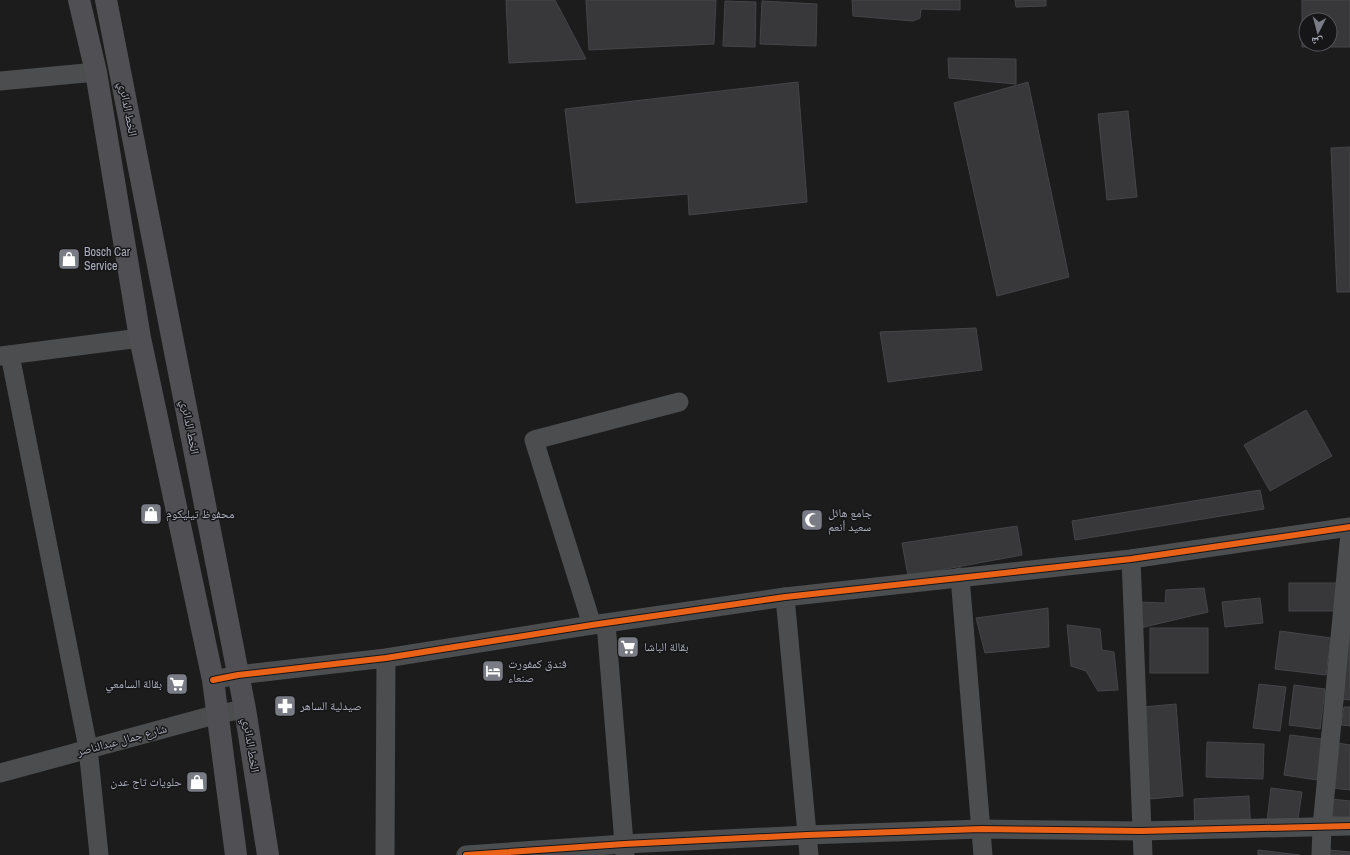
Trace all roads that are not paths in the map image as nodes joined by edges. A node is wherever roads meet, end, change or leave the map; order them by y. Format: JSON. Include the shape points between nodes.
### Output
{"nodes":[{"id":1,"x":79,"y":0,"type":"edge"},
{"id":2,"x":106,"y":0,"type":"edge"},
{"id":3,"x":96,"y":72,"type":"junction"},
{"id":4,"x":0,"y":81,"type":"edge"},
{"id":5,"x":140,"y":338,"type":"junction"},
{"id":6,"x":5,"y":355,"type":"edge"},
{"id":7,"x":679,"y":402,"type":"dead end"},
{"id":8,"x":1350,"y":527,"type":"edge"},
{"id":9,"x":1350,"y":533,"type":"edge"},
{"id":10,"x":1131,"y":559,"type":"junction"},
{"id":11,"x":960,"y":577,"type":"junction"},
{"id":12,"x":785,"y":597,"type":"junction"},
{"id":13,"x":599,"y":625,"type":"junction"},
{"id":14,"x":386,"y":658,"type":"junction"},
{"id":15,"x":238,"y":675,"type":"junction"},
{"id":16,"x":214,"y":680,"type":"junction"},
{"id":17,"x":245,"y":709,"type":"junction"},
{"id":18,"x":218,"y":714,"type":"junction"},
{"id":19,"x":88,"y":748,"type":"junction"},
{"id":20,"x":0,"y":773,"type":"edge"},
{"id":21,"x":1322,"y":826,"type":"junction"},
{"id":22,"x":1350,"y":826,"type":"edge"},
{"id":23,"x":981,"y":829,"type":"junction"},
{"id":24,"x":1141,"y":831,"type":"junction"},
{"id":25,"x":807,"y":835,"type":"junction"},
{"id":26,"x":624,"y":849,"type":"edge"},
{"id":27,"x":99,"y":855,"type":"edge"},
{"id":28,"x":236,"y":855,"type":"edge"},
{"id":29,"x":268,"y":855,"type":"edge"},
{"id":30,"x":385,"y":855,"type":"edge"},
{"id":31,"x":466,"y":855,"type":"edge"},
{"id":32,"x":809,"y":855,"type":"edge"},
{"id":33,"x":983,"y":855,"type":"edge"},
{"id":34,"x":1143,"y":855,"type":"edge"},
{"id":35,"x":1321,"y":855,"type":"edge"}],
"edges":[{"from":1,"to":3,"type":"main road","name":"الخط الدائري"},
{"from":2,"to":15,"type":"main road","name":"الخط الدائري"},
{"from":3,"to":4,"type":"street"},
{"from":3,"to":5,"type":"main road","name":"الخط الدائري"},
{"from":5,"to":6,"type":"street"},
{"from":5,"to":16,"type":"main road","name":"الخط الدائري"},
{"from":6,"to":19,"type":"street"},
{"from":7,"to":13,"type":"street","via":[[534,440]]},
{"from":8,"to":10,"type":"street"},
{"from":9,"to":21,"type":"street"},
{"from":10,"to":11,"type":"street"},
{"from":10,"to":24,"type":"street"},
{"from":11,"to":12,"type":"street"},
{"from":11,"to":23,"type":"street"},
{"from":12,"to":13,"type":"street"},
{"from":12,"to":25,"type":"street"},
{"from":13,"to":14,"type":"street"},
{"from":13,"to":26,"type":"street"},
{"from":14,"to":15,"type":"street"},
{"from":14,"to":30,"type":"street"},
{"from":15,"to":16,"type":"street"},
{"from":15,"to":17,"type":"main road","name":"الخط الدائري"},
{"from":16,"to":18,"type":"main road","name":"الخط الدائري"},
{"from":17,"to":18,"type":"street","name":"شارع جمال عبدالناصر"},
{"from":17,"to":29,"type":"main road","name":"الخط الدائري"},
{"from":18,"to":19,"type":"street","name":"شارع جمال عبدالناصر"},
{"from":18,"to":28,"type":"main road","name":"الخط الدائري"},
{"from":19,"to":20,"type":"street","name":"شارع جمال عبدالناصر"},
{"from":19,"to":27,"type":"street"},
{"from":21,"to":22,"type":"street"},
{"from":21,"to":24,"type":"street"},
{"from":21,"to":35,"type":"street"},
{"from":23,"to":24,"type":"street"},
{"from":23,"to":25,"type":"street"},
{"from":23,"to":33,"type":"street"},
{"from":24,"to":34,"type":"street"},
{"from":25,"to":26,"type":"street"},
{"from":25,"to":32,"type":"street"},
{"from":26,"to":31,"type":"street"}]}
